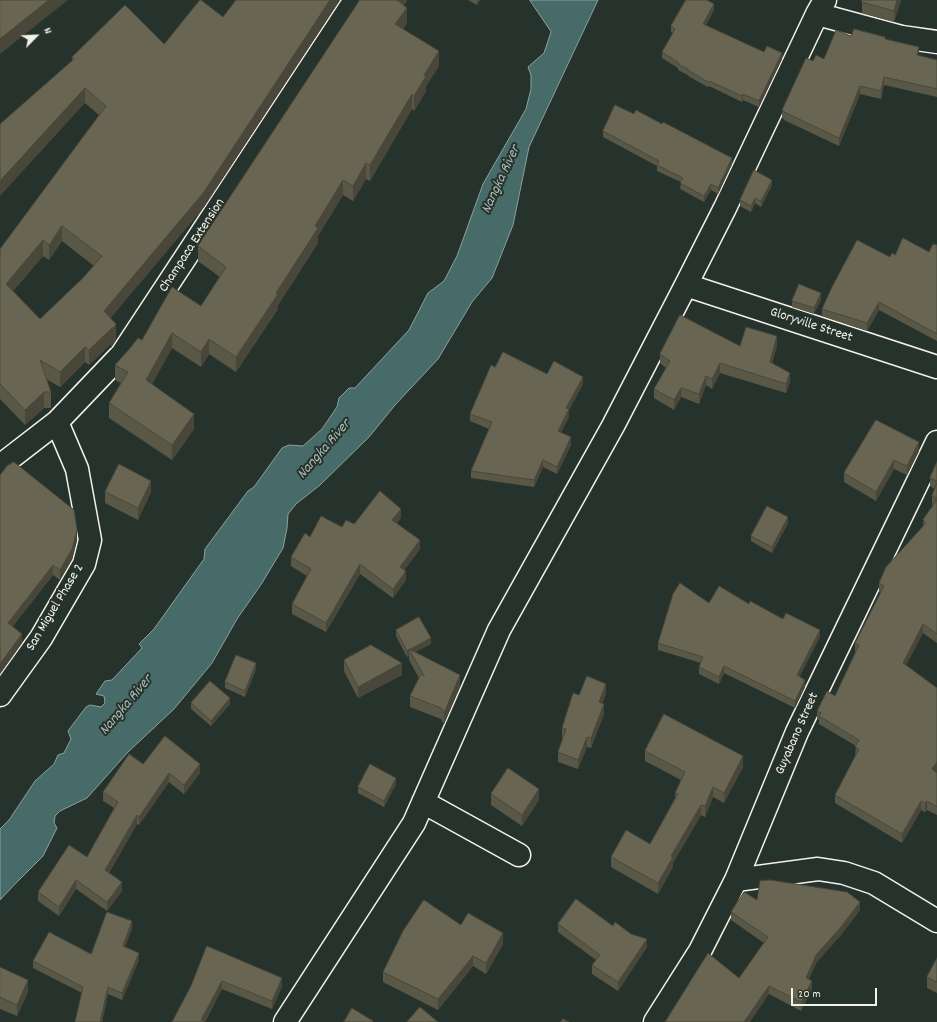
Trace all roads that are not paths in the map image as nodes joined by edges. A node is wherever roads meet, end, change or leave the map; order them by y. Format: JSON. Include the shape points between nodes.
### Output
{"nodes":[{"id":1,"x":355,"y":0,"type":"edge"},
{"id":2,"x":821,"y":7,"type":"edge"},
{"id":3,"x":937,"y":42,"type":"edge"},
{"id":4,"x":686,"y":285,"type":"junction"},
{"id":5,"x":937,"y":367,"type":"edge"},
{"id":6,"x":57,"y":422,"type":"junction"},
{"id":7,"x":937,"y":442,"type":"edge"},
{"id":8,"x":0,"y":466,"type":"edge"},
{"id":9,"x":0,"y":695,"type":"edge"},
{"id":10,"x":423,"y":802,"type":"junction"},
{"id":11,"x":519,"y":855,"type":"dead end"},
{"id":12,"x":736,"y":880,"type":"junction"},
{"id":13,"x":937,"y":921,"type":"edge"},
{"id":14,"x":285,"y":1022,"type":"edge"},
{"id":15,"x":655,"y":1022,"type":"edge"}],
"edges":[{"from":1,"to":6,"type":"street","name":"Champaca Extension","via":[[122,354]]},
{"from":2,"to":3,"type":"street","via":[[902,37]]},
{"from":2,"to":4,"type":"street"},
{"from":4,"to":5,"type":"street","name":"Gloryville Street"},
{"from":4,"to":10,"type":"street","via":[[613,426],[499,630]]},
{"from":6,"to":8,"type":"street","name":"Champaca Extension"},
{"from":6,"to":9,"type":"street","name":"San Miguel Phase 2","via":[[77,469],[90,540],[84,564],[40,638]]},
{"from":7,"to":12,"type":"street","name":"Guyabano Street","via":[[797,732]]},
{"from":10,"to":11,"type":"street"},
{"from":10,"to":14,"type":"street","via":[[414,823]]},
{"from":12,"to":13,"type":"street","via":[[818,869],[844,872],[874,883]]},
{"from":12,"to":15,"type":"street","name":"Guyabano Street","via":[[700,951]]}]}
